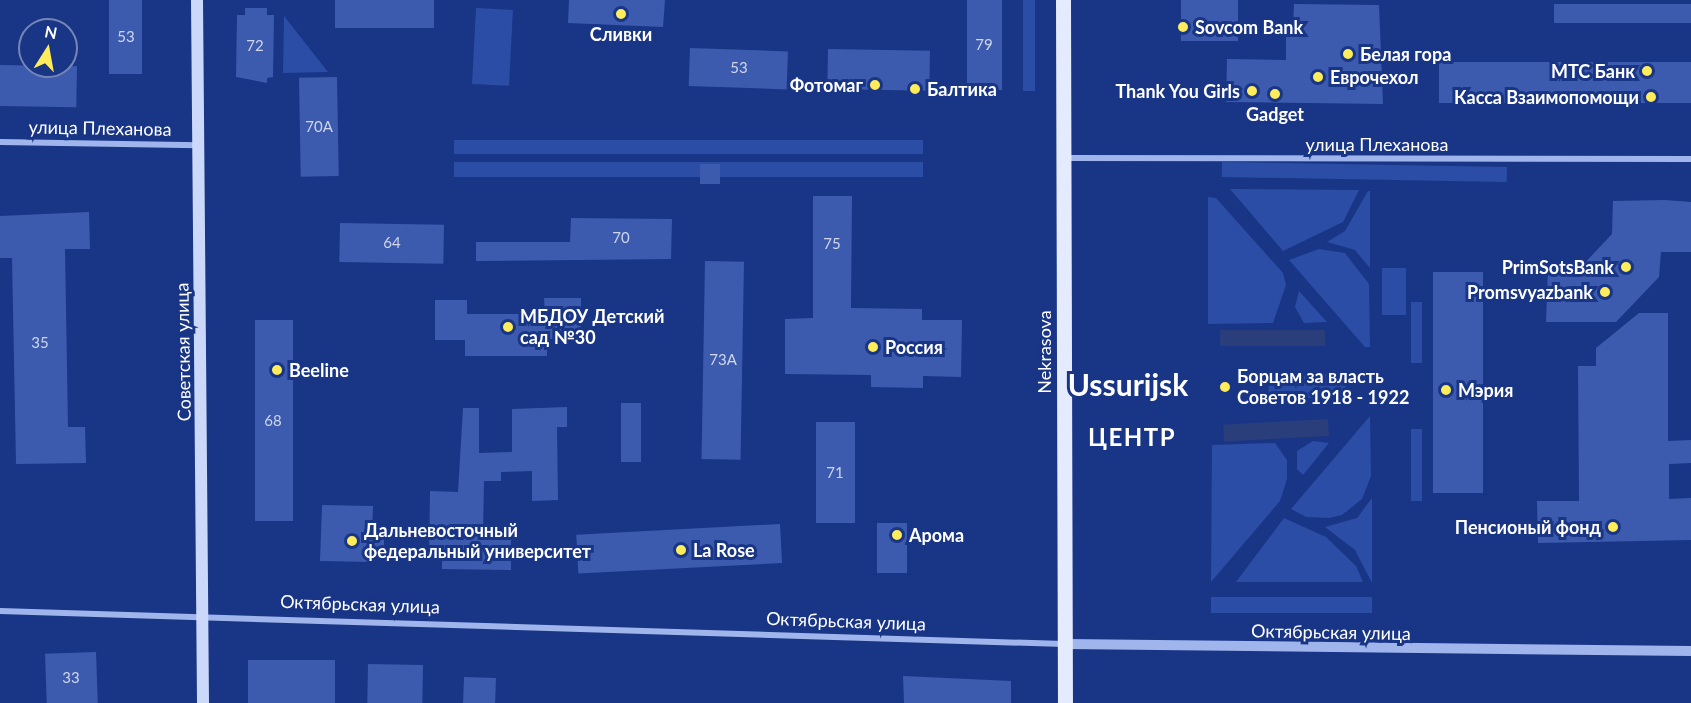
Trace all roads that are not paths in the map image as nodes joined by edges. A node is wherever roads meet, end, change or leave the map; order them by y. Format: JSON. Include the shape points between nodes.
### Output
{"nodes":[{"id":1,"x":197,"y":0,"type":"edge"},
{"id":2,"x":1063,"y":0,"type":"edge"},
{"id":3,"x":0,"y":142,"type":"edge"},
{"id":4,"x":199,"y":145,"type":"junction"},
{"id":5,"x":1064,"y":158,"type":"junction"},
{"id":6,"x":1691,"y":159,"type":"edge"},
{"id":7,"x":0,"y":611,"type":"edge"},
{"id":8,"x":203,"y":615,"type":"junction"},
{"id":9,"x":1065,"y":644,"type":"junction"},
{"id":10,"x":1691,"y":651,"type":"edge"},
{"id":11,"x":203,"y":703,"type":"edge"},
{"id":12,"x":1065,"y":703,"type":"edge"}],
"edges":[{"from":1,"to":4,"type":"main road","name":"Советская улица"},
{"from":2,"to":5,"type":"main road","name":"Nekrasova"},
{"from":3,"to":4,"type":"street","name":"улица Плеханова"},
{"from":4,"to":8,"type":"main road","name":"Советская улица"},
{"from":5,"to":6,"type":"street","name":"улица Плеханова"},
{"from":5,"to":9,"type":"main road","name":"Nekrasova"},
{"from":7,"to":8,"type":"street","name":"Октябрьская улица"},
{"from":8,"to":9,"type":"street","name":"Октябрьская улица"},
{"from":8,"to":11,"type":"main road","name":"Советская улица"},
{"from":9,"to":10,"type":"street","name":"Октябрьская улица"},
{"from":9,"to":12,"type":"main road","name":"Nekrasova"}]}
